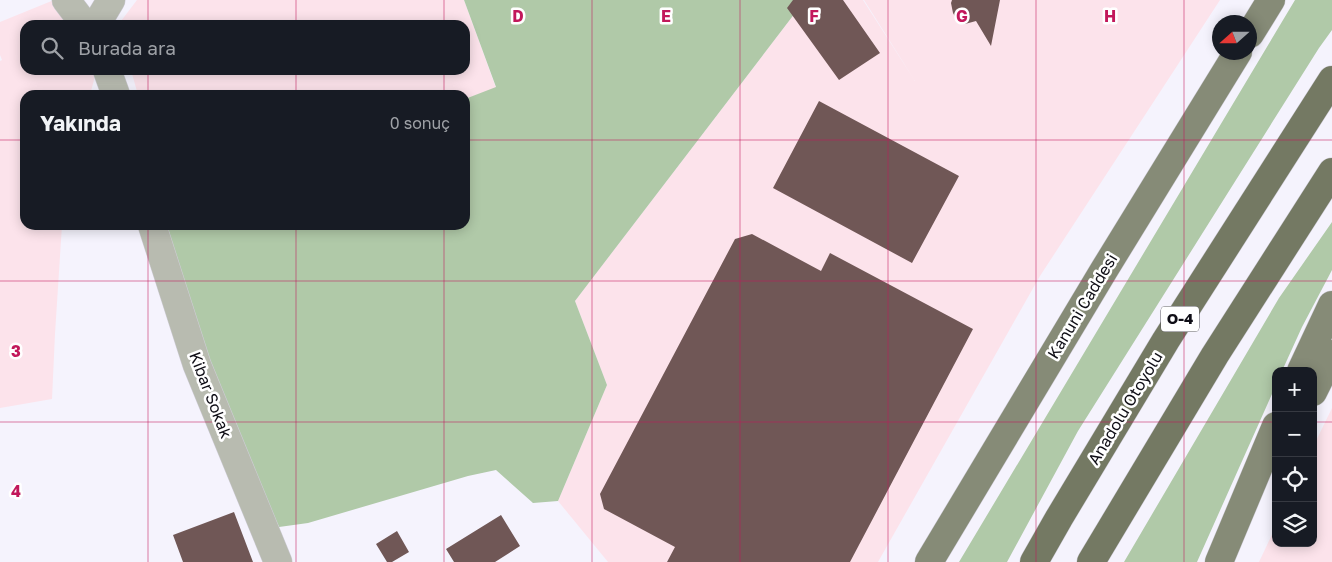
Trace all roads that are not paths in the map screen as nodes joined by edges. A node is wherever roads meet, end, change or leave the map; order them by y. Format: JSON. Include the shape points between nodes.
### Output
{"nodes":[{"id":1,"x":66,"y":0,"type":"edge"},
{"id":2,"x":110,"y":0,"type":"edge"},
{"id":3,"x":1271,"y":0,"type":"edge"},
{"id":4,"x":82,"y":20,"type":"edge"},
{"id":5,"x":99,"y":20,"type":"edge"},
{"id":6,"x":1257,"y":23,"type":"edge"},
{"id":7,"x":1233,"y":60,"type":"edge"},
{"id":8,"x":109,"y":75,"type":"edge"},
{"id":9,"x":1332,"y":80,"type":"edge"},
{"id":10,"x":114,"y":90,"type":"edge"},
{"id":11,"x":1332,"y":172,"type":"edge"},
{"id":12,"x":154,"y":230,"type":"edge"},
{"id":13,"x":1332,"y":305,"type":"edge"},
{"id":14,"x":1332,"y":354,"type":"edge"},
{"id":15,"x":1303,"y":367,"type":"edge"},
{"id":16,"x":1317,"y":384,"type":"edge"},
{"id":17,"x":1272,"y":436,"type":"edge"},
{"id":18,"x":1272,"y":478,"type":"edge"},
{"id":19,"x":278,"y":562,"type":"edge"},
{"id":20,"x":929,"y":562,"type":"edge"},
{"id":21,"x":1034,"y":562,"type":"edge"},
{"id":22,"x":1091,"y":562,"type":"edge"},
{"id":23,"x":1219,"y":562,"type":"edge"},
{"id":24,"x":1231,"y":562,"type":"edge"}],
"edges":[{"from":1,"to":4,"type":"street"},
{"from":2,"to":5,"type":"street"},
{"from":3,"to":6,"type":"main road"},
{"from":7,"to":20,"type":"main road","name":"Kanuni Caddesi"},
{"from":8,"to":10,"type":"street"},
{"from":9,"to":21,"type":"highway","name":"Anadolu Otoyolu","number":"O-4","via":[[1166,340]]},
{"from":11,"to":22,"type":"highway","via":[[1215,355]]},
{"from":12,"to":19,"type":"street","name":"Kibar Sokak","via":[[197,365]]},
{"from":13,"to":15,"type":"main road"},
{"from":14,"to":16,"type":"main road"},
{"from":17,"to":23,"type":"main road"},
{"from":18,"to":24,"type":"main road"}]}
